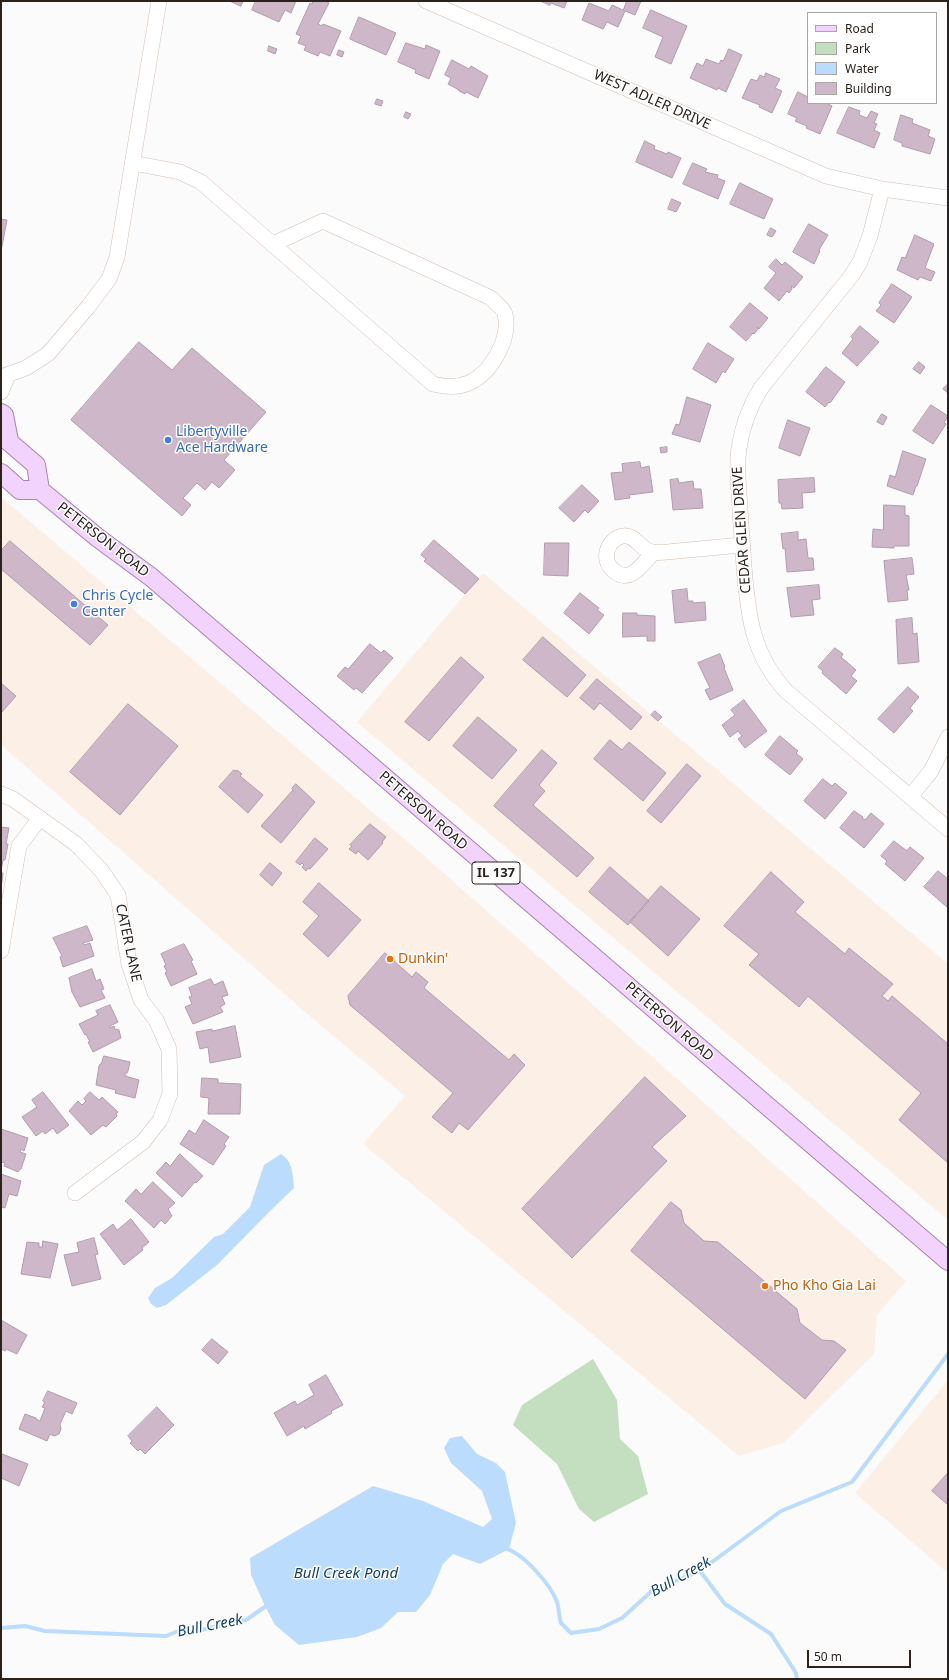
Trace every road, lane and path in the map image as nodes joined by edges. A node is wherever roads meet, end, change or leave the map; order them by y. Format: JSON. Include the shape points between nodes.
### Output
{"nodes":[{"id":1,"x":160,"y":1,"type":"edge"},
{"id":2,"x":426,"y":1,"type":"edge"},
{"id":3,"x":133,"y":163,"type":"junction"},
{"id":4,"x":882,"y":189,"type":"junction"},
{"id":5,"x":948,"y":198,"type":"edge"},
{"id":6,"x":273,"y":244,"type":"junction"},
{"id":7,"x":4,"y":376,"type":"edge"},
{"id":8,"x":1,"y":392,"type":"edge"},
{"id":9,"x":1,"y":413,"type":"edge"},
{"id":10,"x":5,"y":438,"type":"edge"},
{"id":11,"x":1,"y":473,"type":"edge"},
{"id":12,"x":40,"y":490,"type":"junction"},
{"id":13,"x":741,"y":546,"type":"junction"},
{"id":14,"x":654,"y":552,"type":"dead end"},
{"id":15,"x":948,"y":737,"type":"edge"},
{"id":16,"x":1,"y":794,"type":"edge"},
{"id":17,"x":910,"y":797,"type":"junction"},
{"id":18,"x":40,"y":818,"type":"junction"},
{"id":19,"x":948,"y":829,"type":"edge"},
{"id":20,"x":1,"y":951,"type":"edge"},
{"id":21,"x":75,"y":1193,"type":"dead end"},
{"id":22,"x":948,"y":1261,"type":"edge"}],
"edges":[{"from":1,"to":3,"type":"street"},
{"from":2,"to":4,"type":"street","name":"WEST ADLER DRIVE","via":[[826,176]]},
{"from":3,"to":6,"type":"street","via":[[180,172],[201,182]]},
{"from":3,"to":7,"type":"street","via":[[117,257],[109,279],[48,354],[26,368]]},
{"from":4,"to":5,"type":"street","name":"WEST ADLER DRIVE"},
{"from":4,"to":13,"type":"street","name":"CEDAR GLEN DRIVE","via":[[870,236],[856,269],[766,381],[751,407],[738,450]]},
{"from":6,"to":6,"type":"street","via":[[433,384],[448,388],[468,383],[481,374],[501,349],[506,330],[505,313],[491,298],[323,221]]},
{"from":7,"to":8,"type":"street"},
{"from":9,"to":10,"type":"main road","via":[[4,415]]},
{"from":10,"to":12,"type":"main road","via":[[36,465]]},
{"from":11,"to":12,"type":"main road","via":[[20,490]]},
{"from":12,"to":22,"type":"main road","name":"PETERSON ROAD","number":"IL 137","via":[[151,577]]},
{"from":13,"to":14,"type":"street"},
{"from":13,"to":17,"type":"street","name":"CEDAR GLEN DRIVE","via":[[748,611],[753,632],[773,676],[786,691]]},
{"from":15,"to":17,"type":"street","via":[[931,771]]},
{"from":16,"to":18,"type":"street","name":"CATER LANE","via":[[13,799]]},
{"from":17,"to":19,"type":"street","name":"CEDAR GLEN DRIVE"},
{"from":18,"to":20,"type":"street","via":[[19,846]]},
{"from":18,"to":21,"type":"street","name":"CATER LANE","via":[[76,844],[101,870],[118,895],[129,964],[141,1000],[156,1020],[169,1049],[170,1094],[160,1120],[143,1142]]}]}
